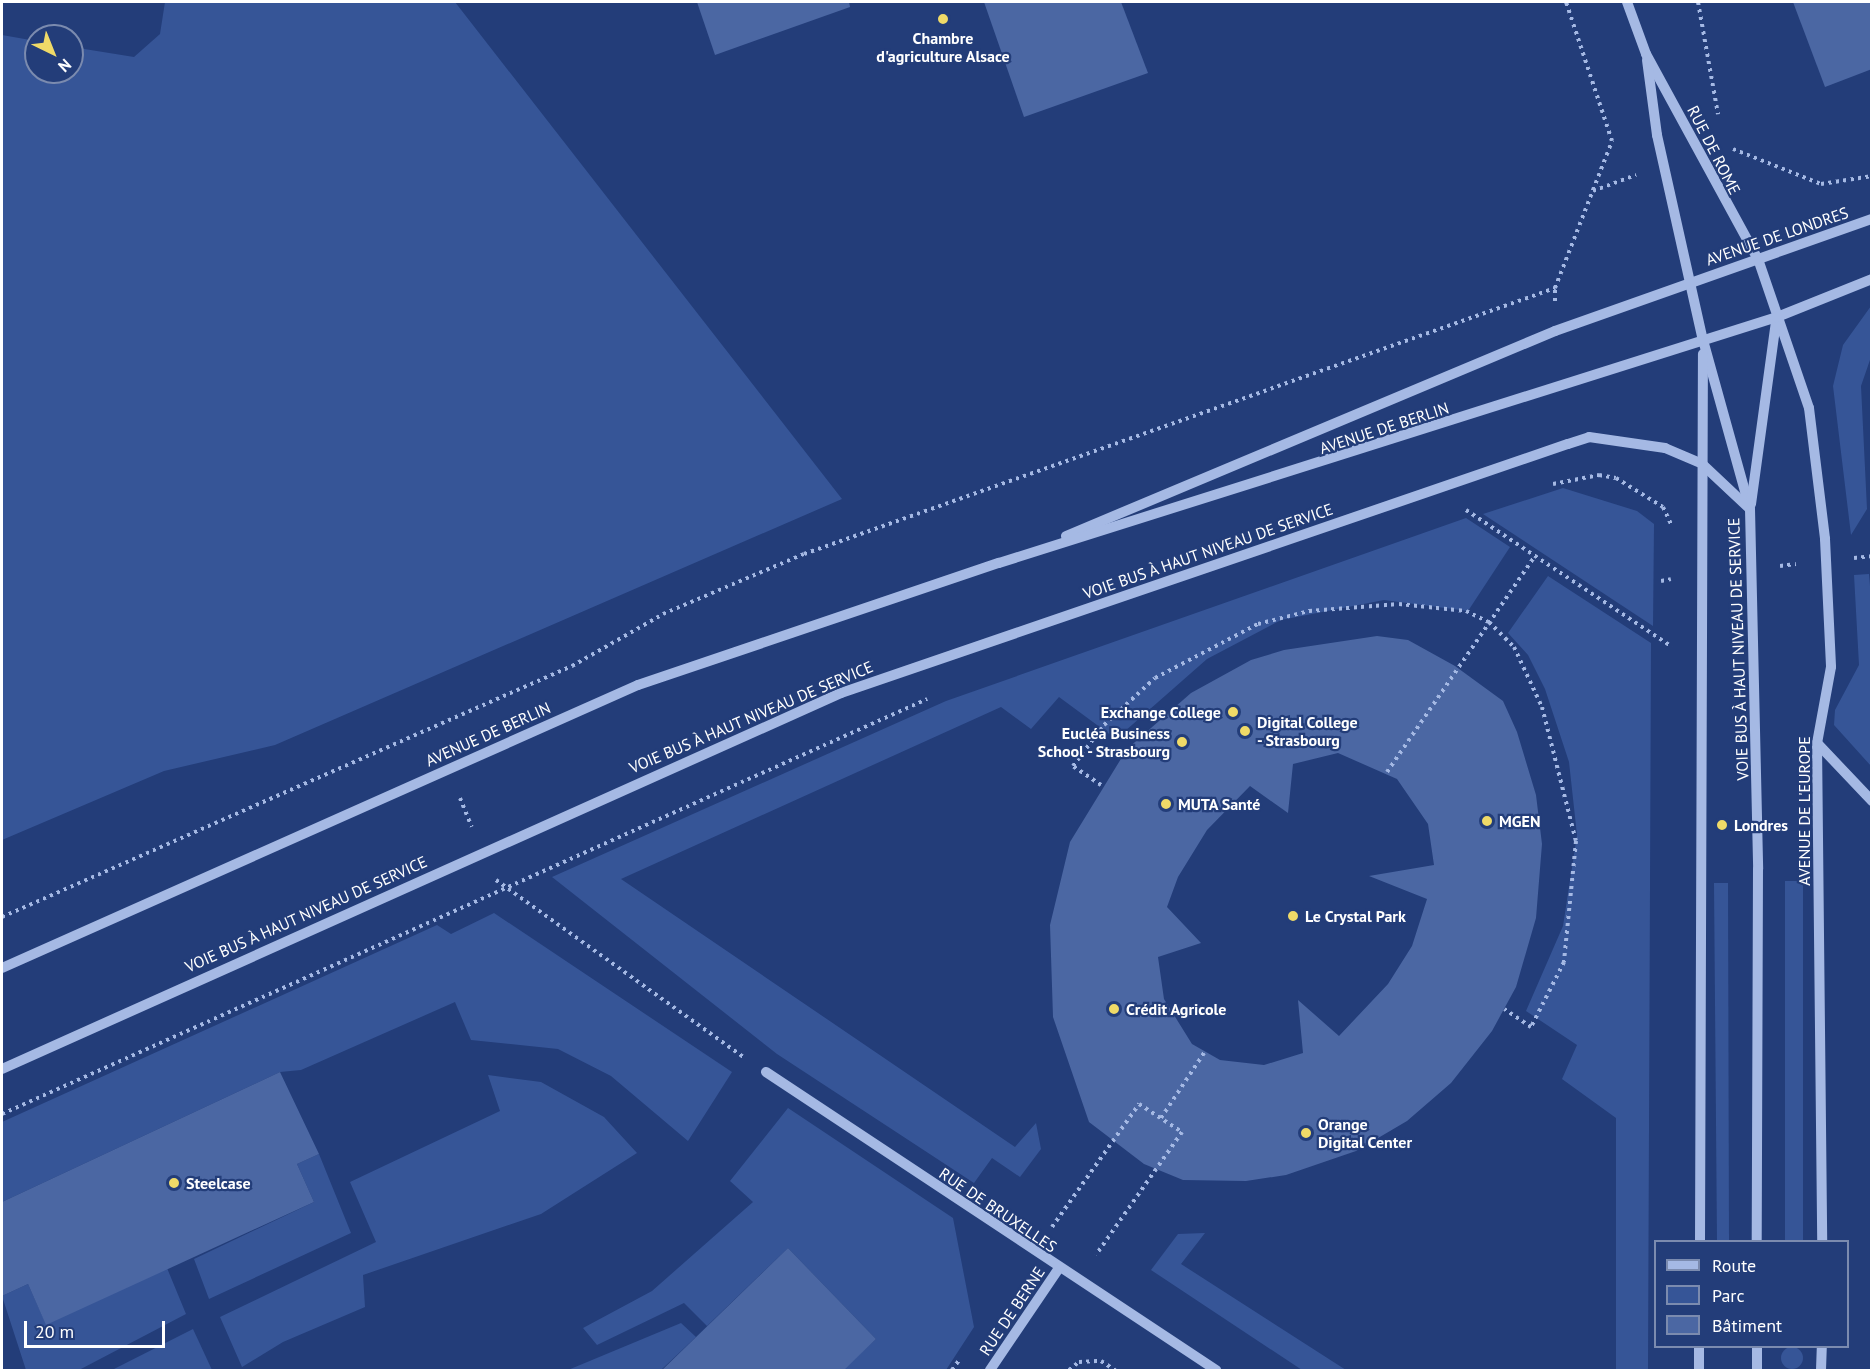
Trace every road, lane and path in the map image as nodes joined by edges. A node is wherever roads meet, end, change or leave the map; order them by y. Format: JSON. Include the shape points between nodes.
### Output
{"nodes":[{"id":1,"x":1566,"y":2,"type":"edge"},
{"id":2,"x":1627,"y":2,"type":"edge"},
{"id":3,"x":1698,"y":2,"type":"edge"},
{"id":4,"x":1646,"y":54,"type":"junction"},
{"id":5,"x":1718,"y":114,"type":"dead end"},
{"id":6,"x":1722,"y":145,"type":"dead end"},
{"id":7,"x":1872,"y":176,"type":"edge"},
{"id":8,"x":1872,"y":219,"type":"edge"},
{"id":9,"x":1758,"y":259,"type":"junction"},
{"id":10,"x":1872,"y":279,"type":"edge"},
{"id":11,"x":1692,"y":282,"type":"junction"},
{"id":12,"x":1777,"y":317,"type":"junction"},
{"id":13,"x":1703,"y":340,"type":"junction"},
{"id":14,"x":1872,"y":397,"type":"edge"},
{"id":15,"x":1872,"y":407,"type":"edge"},
{"id":16,"x":1701,"y":463,"type":"junction"},
{"id":17,"x":1544,"y":487,"type":"dead end"},
{"id":18,"x":1476,"y":506,"type":"dead end"},
{"id":19,"x":1750,"y":509,"type":"junction"},
{"id":20,"x":1465,"y":510,"type":"junction"},
{"id":21,"x":1454,"y":513,"type":"dead end"},
{"id":22,"x":1674,"y":537,"type":"dead end"},
{"id":23,"x":1535,"y":556,"type":"junction"},
{"id":24,"x":999,"y":563,"type":"junction"},
{"id":25,"x":1489,"y":622,"type":"junction"},
{"id":26,"x":1672,"y":647,"type":"dead end"},
{"id":27,"x":935,"y":695,"type":"dead end"},
{"id":28,"x":429,"y":729,"type":"junction"},
{"id":29,"x":1817,"y":743,"type":"junction"},
{"id":30,"x":447,"y":768,"type":"junction"},
{"id":31,"x":1387,"y":772,"type":"dead end"},
{"id":32,"x":1101,"y":785,"type":"dead end"},
{"id":33,"x":1872,"y":801,"type":"edge"},
{"id":34,"x":483,"y":850,"type":"junction"},
{"id":35,"x":499,"y":887,"type":"junction"},
{"id":36,"x":2,"y":917,"type":"edge"},
{"id":37,"x":2,"y":968,"type":"edge"},
{"id":38,"x":1504,"y":1009,"type":"dead end"},
{"id":39,"x":1204,"y":1053,"type":"dead end"},
{"id":40,"x":2,"y":1068,"type":"edge"},
{"id":41,"x":766,"y":1072,"type":"joint"},
{"id":42,"x":2,"y":1114,"type":"edge"},
{"id":43,"x":1161,"y":1118,"type":"junction"},
{"id":44,"x":1700,"y":1240,"type":"edge"},
{"id":45,"x":1757,"y":1240,"type":"edge"},
{"id":46,"x":1822,"y":1240,"type":"edge"},
{"id":47,"x":1034,"y":1252,"type":"junction"},
{"id":48,"x":1059,"y":1268,"type":"junction"},
{"id":49,"x":1078,"y":1281,"type":"junction"},
{"id":50,"x":1699,"y":1348,"type":"edge"},
{"id":51,"x":1757,"y":1348,"type":"edge"},
{"id":52,"x":1822,"y":1348,"type":"edge"},
{"id":53,"x":990,"y":1371,"type":"edge"},
{"id":54,"x":1069,"y":1371,"type":"edge"},
{"id":55,"x":1114,"y":1371,"type":"edge"},
{"id":56,"x":1216,"y":1371,"type":"edge"},
{"id":57,"x":1699,"y":1371,"type":"edge"},
{"id":58,"x":1757,"y":1371,"type":"edge"},
{"id":59,"x":1821,"y":1371,"type":"edge"}],
"edges":[{"from":1,"to":28,"type":"path","via":[[1612,141],[1555,288],[804,554],[663,614],[572,666]]},
{"from":2,"to":4,"type":"street","name":"RUE DE ROME"},
{"from":3,"to":5,"type":"path"},
{"from":4,"to":9,"type":"street","name":"RUE DE ROME"},
{"from":4,"to":11,"type":"street","name":"RUE DE ROME","via":[[1658,135]]},
{"from":6,"to":7,"type":"path","via":[[1821,184],[1844,184]]},
{"from":8,"to":9,"type":"street","name":"AVENUE DE LONDRES"},
{"from":9,"to":11,"type":"street","name":"AVENUE DE LONDRES"},
{"from":9,"to":12,"type":"street","name":"AVENUE DE L'EUROPE"},
{"from":10,"to":12,"type":"street"},
{"from":11,"to":13,"type":"street"},
{"from":11,"to":24,"type":"street","name":"AVENUE DE BERLIN","via":[[1555,332]]},
{"from":12,"to":13,"type":"street","name":"AVENUE DE BERLIN"},
{"from":12,"to":19,"type":"street","name":"AVENUE DE L'EUROPE"},
{"from":12,"to":29,"type":"street","name":"AVENUE DE L'EUROPE","via":[[1809,408],[1825,539],[1831,667]]},
{"from":13,"to":16,"type":"street"},
{"from":13,"to":19,"type":"street"},
{"from":13,"to":24,"type":"street","name":"AVENUE DE BERLIN"},
{"from":14,"to":15,"type":"path"},
{"from":16,"to":19,"type":"street","name":"VOIE BUS À HAUT NIVEAU DE SERVICE"},
{"from":16,"to":34,"type":"street","name":"VOIE BUS À HAUT NIVEAU DE SERVICE","via":[[1628,439],[1578,441],[841,693]]},
{"from":16,"to":44,"type":"street"},
{"from":17,"to":22,"type":"path","via":[[1599,475],[1627,483],[1662,507]]},
{"from":18,"to":20,"type":"path"},
{"from":19,"to":45,"type":"street","name":"VOIE BUS À HAUT NIVEAU DE SERVICE","via":[[1758,868]]},
{"from":20,"to":21,"type":"path"},
{"from":20,"to":23,"type":"path"},
{"from":23,"to":25,"type":"path"},
{"from":23,"to":26,"type":"path"},
{"from":24,"to":30,"type":"street","name":"AVENUE DE BERLIN","via":[[638,686]]},
{"from":25,"to":31,"type":"path"},
{"from":25,"to":32,"type":"path","via":[[1466,610],[1399,604],[1309,611],[1258,624],[1155,678],[1104,725],[1074,766]]},
{"from":25,"to":38,"type":"path","via":[[1514,647],[1542,707],[1576,841],[1564,962],[1531,1027]]},
{"from":27,"to":35,"type":"path"},
{"from":28,"to":30,"type":"path"},
{"from":28,"to":36,"type":"path"},
{"from":29,"to":33,"type":"street"},
{"from":29,"to":46,"type":"street","name":"AVENUE DE L'EUROPE"},
{"from":30,"to":34,"type":"path"},
{"from":30,"to":37,"type":"street","name":"AVENUE DE BERLIN"},
{"from":34,"to":35,"type":"path"},
{"from":34,"to":40,"type":"street","name":"VOIE BUS À HAUT NIVEAU DE SERVICE"},
{"from":35,"to":41,"type":"path"},
{"from":35,"to":42,"type":"path"},
{"from":39,"to":43,"type":"path"},
{"from":41,"to":47,"type":"street","name":"RUE DE BRUXELLES"},
{"from":43,"to":47,"type":"path","via":[[1139,1104]]},
{"from":43,"to":49,"type":"path","via":[[1182,1132]]},
{"from":47,"to":48,"type":"street","name":"RUE DE BRUXELLES"},
{"from":48,"to":49,"type":"street","name":"RUE DE BRUXELLES"},
{"from":48,"to":53,"type":"street","name":"RUE DE BERNE"},
{"from":49,"to":56,"type":"street","name":"RUE DE BRUXELLES"},
{"from":50,"to":57,"type":"street"},
{"from":51,"to":58,"type":"street"},
{"from":52,"to":59,"type":"street"},
{"from":54,"to":55,"type":"path","via":[[1078,1362],[1101,1361]]}]}
